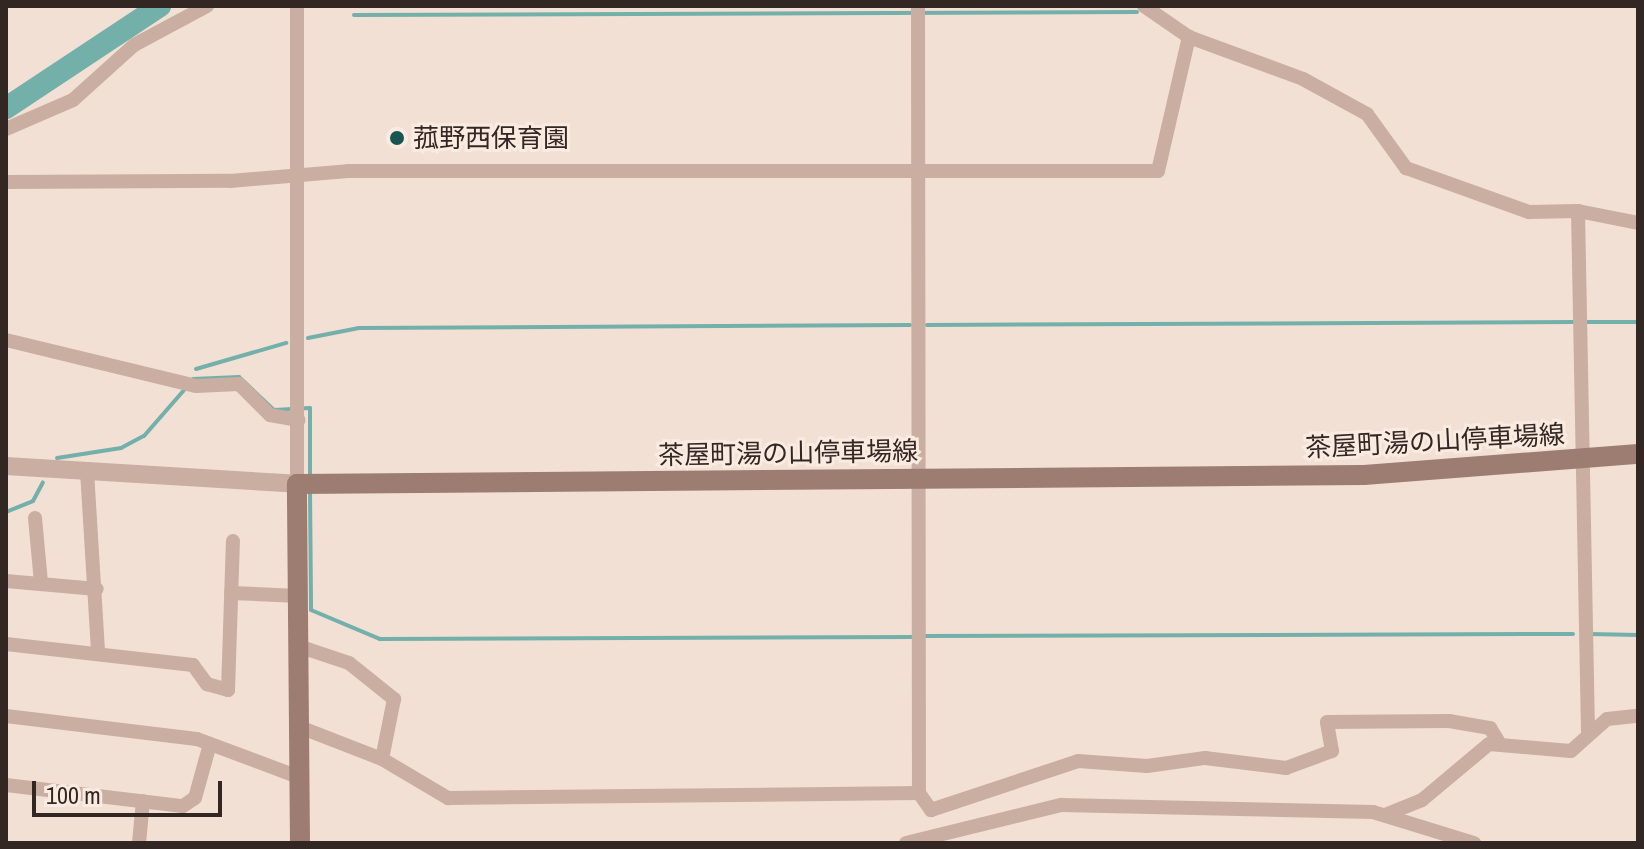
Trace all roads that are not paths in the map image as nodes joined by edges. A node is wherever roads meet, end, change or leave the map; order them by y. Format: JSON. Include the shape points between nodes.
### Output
{"nodes":[{"id":1,"x":207,"y":6,"type":"edge"},
{"id":2,"x":297,"y":6,"type":"edge"},
{"id":3,"x":918,"y":6,"type":"edge"},
{"id":4,"x":1144,"y":6,"type":"edge"},
{"id":5,"x":1189,"y":37,"type":"junction"},
{"id":6,"x":6,"y":129,"type":"edge"},
{"id":7,"x":919,"y":172,"type":"junction"},
{"id":8,"x":297,"y":178,"type":"junction"},
{"id":9,"x":6,"y":182,"type":"edge"},
{"id":10,"x":1578,"y":211,"type":"junction"},
{"id":11,"x":1638,"y":223,"type":"edge"},
{"id":12,"x":6,"y":340,"type":"edge"},
{"id":13,"x":299,"y":418,"type":"junction"},
{"id":14,"x":1638,"y":454,"type":"edge"},
{"id":15,"x":1579,"y":458,"type":"junction"},
{"id":16,"x":6,"y":466,"type":"edge"},
{"id":17,"x":87,"y":471,"type":"junction"},
{"id":18,"x":920,"y":477,"type":"junction"},
{"id":19,"x":306,"y":484,"type":"junction"},
{"id":20,"x":35,"y":518,"type":"dead end"},
{"id":21,"x":233,"y":541,"type":"dead end"},
{"id":22,"x":6,"y":581,"type":"edge"},
{"id":23,"x":41,"y":583,"type":"junction"},
{"id":24,"x":97,"y":589,"type":"junction"},
{"id":25,"x":231,"y":593,"type":"junction"},
{"id":26,"x":299,"y":596,"type":"junction"},
{"id":27,"x":6,"y":644,"type":"edge"},
{"id":28,"x":298,"y":646,"type":"junction"},
{"id":29,"x":98,"y":652,"type":"junction"},
{"id":30,"x":6,"y":716,"type":"edge"},
{"id":31,"x":1638,"y":716,"type":"edge"},
{"id":32,"x":297,"y":726,"type":"junction"},
{"id":33,"x":1588,"y":734,"type":"junction"},
{"id":34,"x":1498,"y":741,"type":"junction"},
{"id":35,"x":210,"y":744,"type":"junction"},
{"id":36,"x":382,"y":759,"type":"junction"},
{"id":37,"x":296,"y":776,"type":"junction"},
{"id":38,"x":6,"y":785,"type":"edge"},
{"id":39,"x":919,"y":793,"type":"junction"},
{"id":40,"x":143,"y":801,"type":"junction"},
{"id":41,"x":1385,"y":815,"type":"junction"},
{"id":42,"x":139,"y":843,"type":"edge"},
{"id":43,"x":300,"y":843,"type":"edge"},
{"id":44,"x":906,"y":843,"type":"edge"},
{"id":45,"x":1474,"y":843,"type":"edge"}],
"edges":[{"from":1,"to":6,"type":"street","via":[[134,45],[73,100]]},
{"from":2,"to":8,"type":"street"},
{"from":3,"to":7,"type":"street"},
{"from":4,"to":5,"type":"street"},
{"from":5,"to":7,"type":"street","via":[[1158,171]]},
{"from":5,"to":10,"type":"street","via":[[1303,79],[1367,114],[1406,168],[1529,212]]},
{"from":7,"to":8,"type":"street","via":[[348,171]]},
{"from":7,"to":18,"type":"street"},
{"from":8,"to":9,"type":"street"},
{"from":8,"to":13,"type":"street"},
{"from":10,"to":11,"type":"street"},
{"from":10,"to":15,"type":"street"},
{"from":12,"to":13,"type":"street","via":[[196,386],[239,384],[270,415]]},
{"from":13,"to":19,"type":"street"},
{"from":14,"to":15,"type":"main road","name":"茶屋町湯の山停車場線"},
{"from":15,"to":18,"type":"main road","name":"茶屋町湯の山停車場線","via":[[1364,475]]},
{"from":15,"to":33,"type":"street"},
{"from":16,"to":17,"type":"street"},
{"from":17,"to":19,"type":"street"},
{"from":17,"to":24,"type":"street"},
{"from":18,"to":19,"type":"main road","name":"茶屋町湯の山停車場線"},
{"from":18,"to":39,"type":"street"},
{"from":19,"to":26,"type":"main road"},
{"from":20,"to":23,"type":"street"},
{"from":21,"to":25,"type":"street"},
{"from":22,"to":23,"type":"street"},
{"from":23,"to":24,"type":"street"},
{"from":24,"to":29,"type":"street"},
{"from":25,"to":26,"type":"street"},
{"from":25,"to":29,"type":"street","via":[[228,690],[207,684],[193,665]]},
{"from":26,"to":28,"type":"main road"},
{"from":27,"to":29,"type":"street"},
{"from":28,"to":32,"type":"main road"},
{"from":28,"to":36,"type":"street","via":[[349,663],[394,699]]},
{"from":30,"to":35,"type":"street"},
{"from":31,"to":33,"type":"street","via":[[1607,719]]},
{"from":32,"to":36,"type":"street"},
{"from":32,"to":37,"type":"main road"},
{"from":33,"to":34,"type":"street","via":[[1571,751]]},
{"from":34,"to":39,"type":"street","via":[[1490,728],[1449,721],[1327,722],[1332,751],[1278,770],[1205,758],[1147,766],[1078,761],[931,810]]},
{"from":34,"to":41,"type":"street","via":[[1422,800]]},
{"from":35,"to":37,"type":"street"},
{"from":35,"to":40,"type":"street","via":[[195,798],[183,806]]},
{"from":36,"to":39,"type":"street","via":[[448,798]]},
{"from":37,"to":43,"type":"main road"},
{"from":38,"to":40,"type":"street"},
{"from":40,"to":42,"type":"street"},
{"from":41,"to":44,"type":"street","via":[[1061,805]]},
{"from":41,"to":45,"type":"street"}]}
